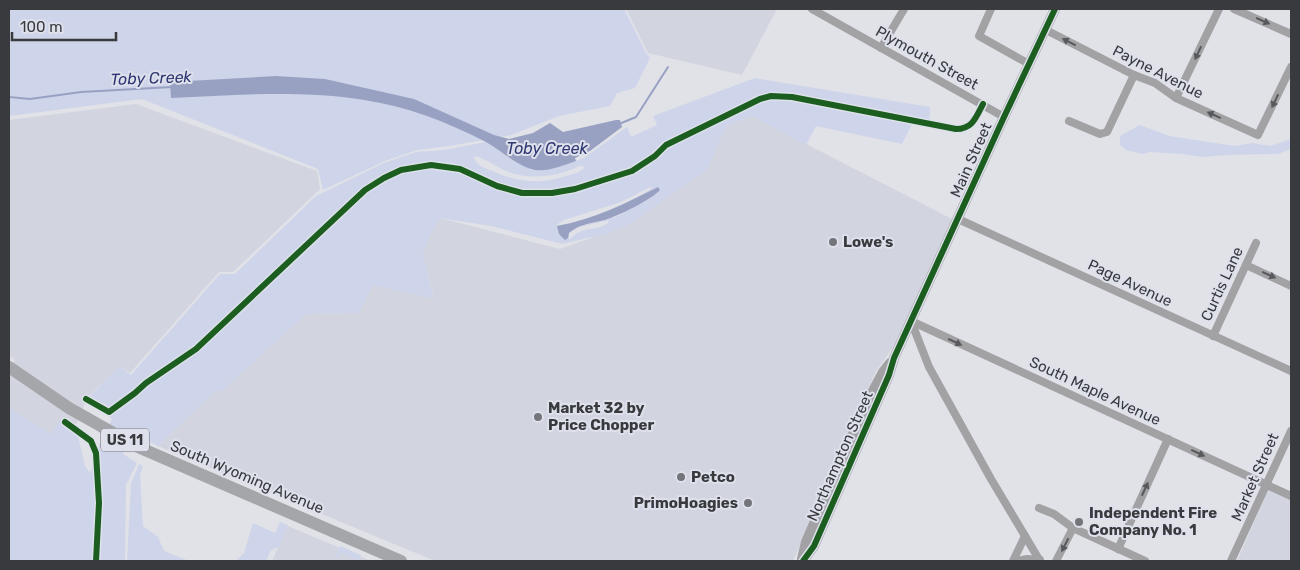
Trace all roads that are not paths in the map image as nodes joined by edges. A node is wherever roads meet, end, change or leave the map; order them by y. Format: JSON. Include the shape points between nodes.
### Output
{"nodes":[{"id":1,"x":812,"y":9,"type":"edge"},
{"id":2,"x":904,"y":9,"type":"edge"},
{"id":3,"x":992,"y":9,"type":"edge"},
{"id":4,"x":1055,"y":9,"type":"edge"},
{"id":5,"x":1219,"y":9,"type":"edge"},
{"id":6,"x":1234,"y":9,"type":"edge"},
{"id":7,"x":1046,"y":30,"type":"junction"},
{"id":8,"x":1291,"y":34,"type":"edge"},
{"id":9,"x":880,"y":48,"type":"junction"},
{"id":10,"x":1029,"y":64,"type":"junction"},
{"id":11,"x":1291,"y":67,"type":"edge"},
{"id":12,"x":1134,"y":75,"type":"junction"},
{"id":13,"x":1176,"y":98,"type":"junction"},
{"id":14,"x":1004,"y":117,"type":"junction"},
{"id":15,"x":1069,"y":121,"type":"dead end"},
{"id":16,"x":958,"y":219,"type":"junction"},
{"id":17,"x":1256,"y":243,"type":"dead end"},
{"id":18,"x":1246,"y":265,"type":"junction"},
{"id":19,"x":1291,"y":286,"type":"edge"},
{"id":20,"x":911,"y":321,"type":"junction"},
{"id":21,"x":1213,"y":336,"type":"junction"},
{"id":22,"x":9,"y":367,"type":"edge"},
{"id":23,"x":1291,"y":371,"type":"edge"},
{"id":24,"x":1291,"y":431,"type":"edge"},
{"id":25,"x":1168,"y":439,"type":"junction"},
{"id":26,"x":1268,"y":485,"type":"junction"},
{"id":27,"x":1291,"y":496,"type":"edge"},
{"id":28,"x":1039,"y":508,"type":"dead end"},
{"id":29,"x":1073,"y":528,"type":"junction"},
{"id":30,"x":1025,"y":536,"type":"junction"},
{"id":31,"x":1118,"y":549,"type":"junction"},
{"id":32,"x":401,"y":561,"type":"edge"},
{"id":33,"x":802,"y":561,"type":"edge"},
{"id":34,"x":1013,"y":561,"type":"edge"},
{"id":35,"x":1018,"y":561,"type":"edge"},
{"id":36,"x":1040,"y":561,"type":"edge"},
{"id":37,"x":1056,"y":561,"type":"edge"},
{"id":38,"x":1145,"y":561,"type":"edge"},
{"id":39,"x":1231,"y":561,"type":"edge"}],
"edges":[{"from":1,"to":9,"type":"street","name":"Plymouth Street"},
{"from":2,"to":9,"type":"street"},
{"from":3,"to":10,"type":"street","via":[[979,36]]},
{"from":4,"to":7,"type":"street","name":"Main Street"},
{"from":5,"to":13,"type":"street","one_way":true},
{"from":6,"to":8,"type":"street","one_way":true},
{"from":7,"to":10,"type":"street","name":"Main Street"},
{"from":12,"to":7,"type":"street","name":"Payne Avenue","one_way":true},
{"from":9,"to":14,"type":"street","name":"Plymouth Street"},
{"from":10,"to":14,"type":"street","name":"Main Street"},
{"from":11,"to":13,"type":"street","name":"Payne Avenue","one_way":true,"via":[[1258,135]]},
{"from":12,"to":13,"type":"street","name":"Payne Avenue","via":[[1155,83]]},
{"from":12,"to":15,"type":"street","via":[[1108,132],[1100,134]]},
{"from":14,"to":16,"type":"street","name":"Main Street"},
{"from":16,"to":20,"type":"street","name":"Main Street"},
{"from":16,"to":21,"type":"street","name":"Page Avenue"},
{"from":17,"to":18,"type":"street","name":"Curtis Lane"},
{"from":18,"to":19,"type":"street","one_way":true},
{"from":18,"to":21,"type":"street","name":"Curtis Lane"},
{"from":20,"to":25,"type":"street","name":"South Maple Avenue","one_way":true},
{"from":20,"to":30,"type":"street","via":[[929,367]]},
{"from":20,"to":33,"type":"street","name":"Northampton Street","via":[[814,546]]},
{"from":21,"to":23,"type":"street","name":"Page Avenue"},
{"from":22,"to":32,"type":"main road","name":"South Wyoming Avenue","number":"US 11","via":[[69,408],[138,447]]},
{"from":24,"to":26,"type":"street","name":"Market Street"},
{"from":25,"to":26,"type":"street","name":"South Maple Avenue","one_way":true},
{"from":31,"to":25,"type":"street","one_way":true},
{"from":26,"to":27,"type":"street","name":"South Maple Avenue"},
{"from":26,"to":39,"type":"street","name":"Market Street"},
{"from":28,"to":29,"type":"street"},
{"from":29,"to":31,"type":"street"},
{"from":29,"to":37,"type":"street","one_way":true},
{"from":30,"to":34,"type":"street"},
{"from":30,"to":36,"type":"street"},
{"from":31,"to":38,"type":"street"},
{"from":35,"to":36,"type":"street"}]}
